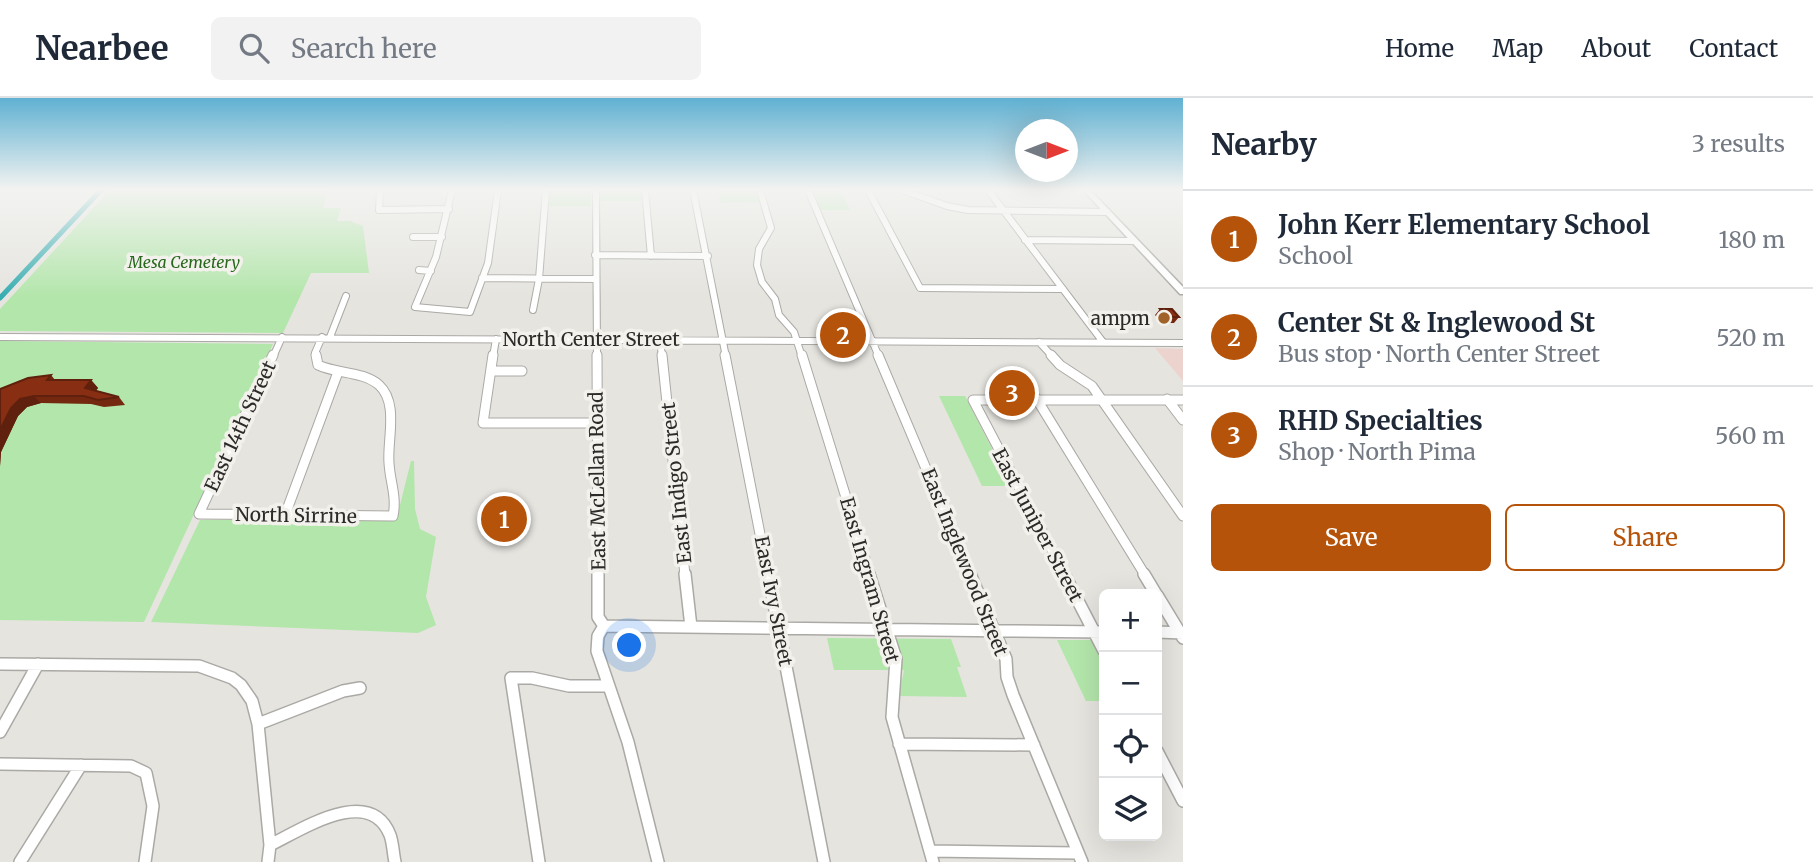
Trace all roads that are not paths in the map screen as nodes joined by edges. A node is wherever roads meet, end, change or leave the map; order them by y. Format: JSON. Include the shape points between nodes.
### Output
{"nodes":[{"id":1,"x":445,"y":226,"type":"edge"},
{"id":2,"x":493,"y":226,"type":"edge"},
{"id":3,"x":543,"y":226,"type":"edge"},
{"id":4,"x":595,"y":226,"type":"edge"},
{"id":5,"x":649,"y":226,"type":"edge"},
{"id":6,"x":701,"y":226,"type":"edge"},
{"id":7,"x":770,"y":226,"type":"edge"},
{"id":8,"x":823,"y":226,"type":"edge"},
{"id":9,"x":887,"y":226,"type":"edge"},
{"id":10,"x":1015,"y":226,"type":"edge"},
{"id":11,"x":1120,"y":226,"type":"edge"},
{"id":12,"x":413,"y":237,"type":"dead end"},
{"id":13,"x":442,"y":237,"type":"junction"},
{"id":14,"x":1026,"y":240,"type":"junction"},
{"id":15,"x":1134,"y":241,"type":"junction"},
{"id":16,"x":595,"y":255,"type":"junction"},
{"id":17,"x":652,"y":256,"type":"junction"},
{"id":18,"x":708,"y":256,"type":"junction"},
{"id":19,"x":419,"y":270,"type":"dead end"},
{"id":20,"x":431,"y":271,"type":"junction"},
{"id":21,"x":482,"y":278,"type":"junction"},
{"id":22,"x":539,"y":279,"type":"junction"},
{"id":23,"x":595,"y":279,"type":"junction"},
{"id":24,"x":994,"y":289,"type":"junction"},
{"id":25,"x":1063,"y":289,"type":"junction"},
{"id":26,"x":1183,"y":292,"type":"edge"},
{"id":27,"x":346,"y":296,"type":"dead end"},
{"id":28,"x":999,"y":297,"type":"dead end"},
{"id":29,"x":533,"y":310,"type":"dead end"},
{"id":30,"x":0,"y":337,"type":"edge"},
{"id":31,"x":282,"y":337,"type":"junction"},
{"id":32,"x":326,"y":337,"type":"junction"},
{"id":33,"x":496,"y":339,"type":"junction"},
{"id":34,"x":595,"y":339,"type":"junction"},
{"id":35,"x":660,"y":339,"type":"junction"},
{"id":36,"x":723,"y":340,"type":"junction"},
{"id":37,"x":797,"y":340,"type":"junction"},
{"id":38,"x":873,"y":341,"type":"junction"},
{"id":39,"x":1039,"y":342,"type":"junction"},
{"id":40,"x":1103,"y":342,"type":"junction"},
{"id":41,"x":1183,"y":343,"type":"edge"},
{"id":42,"x":491,"y":371,"type":"junction"},
{"id":43,"x":522,"y":371,"type":"dead end"},
{"id":44,"x":338,"y":372,"type":"junction"},
{"id":45,"x":1036,"y":398,"type":"junction"},
{"id":46,"x":1101,"y":399,"type":"junction"},
{"id":47,"x":1167,"y":399,"type":"junction"},
{"id":48,"x":1183,"y":400,"type":"edge"},
{"id":49,"x":1183,"y":420,"type":"edge"},
{"id":50,"x":596,"y":423,"type":"junction"},
{"id":51,"x":199,"y":514,"type":"joint"},
{"id":52,"x":285,"y":515,"type":"junction"},
{"id":53,"x":1183,"y":516,"type":"edge"},
{"id":54,"x":1153,"y":589,"type":"edge"},
{"id":55,"x":1162,"y":603,"type":"edge"},
{"id":56,"x":602,"y":624,"type":"junction"},
{"id":57,"x":691,"y":627,"type":"junction"},
{"id":58,"x":779,"y":628,"type":"junction"},
{"id":59,"x":887,"y":629,"type":"junction"},
{"id":60,"x":995,"y":631,"type":"junction"},
{"id":61,"x":1099,"y":632,"type":"edge"},
{"id":62,"x":1162,"y":632,"type":"edge"},
{"id":63,"x":1182,"y":634,"type":"edge"},
{"id":64,"x":0,"y":664,"type":"edge"},
{"id":65,"x":38,"y":664,"type":"junction"},
{"id":66,"x":608,"y":686,"type":"junction"},
{"id":67,"x":360,"y":688,"type":"dead end"},
{"id":68,"x":258,"y":724,"type":"junction"},
{"id":69,"x":0,"y":732,"type":"edge"},
{"id":70,"x":899,"y":744,"type":"junction"},
{"id":71,"x":1034,"y":746,"type":"junction"},
{"id":72,"x":1162,"y":761,"type":"edge"},
{"id":73,"x":0,"y":764,"type":"edge"},
{"id":74,"x":81,"y":765,"type":"junction"},
{"id":75,"x":1183,"y":801,"type":"edge"},
{"id":76,"x":270,"y":845,"type":"junction"},
{"id":77,"x":932,"y":856,"type":"edge"},
{"id":78,"x":1080,"y":858,"type":"edge"},
{"id":79,"x":20,"y":862,"type":"edge"},
{"id":80,"x":145,"y":862,"type":"edge"},
{"id":81,"x":268,"y":862,"type":"edge"},
{"id":82,"x":395,"y":862,"type":"edge"},
{"id":83,"x":539,"y":862,"type":"edge"},
{"id":84,"x":658,"y":862,"type":"edge"},
{"id":85,"x":824,"y":862,"type":"edge"}],
"edges":[{"from":1,"to":13,"type":"street"},
{"from":2,"to":21,"type":"street"},
{"from":3,"to":22,"type":"street"},
{"from":4,"to":16,"type":"street","name":"East McLellan Road"},
{"from":5,"to":17,"type":"street"},
{"from":6,"to":18,"type":"street","name":"East Ivy Street"},
{"from":7,"to":37,"type":"street","name":"East Ingram Street","via":[[757,265],[779,315]]},
{"from":8,"to":38,"type":"street","name":"East Inglewood Street"},
{"from":9,"to":24,"type":"street","via":[[920,288]]},
{"from":10,"to":14,"type":"street"},
{"from":11,"to":15,"type":"main road"},
{"from":12,"to":13,"type":"street"},
{"from":13,"to":20,"type":"street"},
{"from":14,"to":15,"type":"street"},
{"from":14,"to":25,"type":"street"},
{"from":15,"to":26,"type":"main road"},
{"from":16,"to":17,"type":"street"},
{"from":16,"to":23,"type":"street","name":"East McLellan Road"},
{"from":17,"to":18,"type":"street"},
{"from":18,"to":36,"type":"street","name":"East Ivy Street"},
{"from":19,"to":20,"type":"street"},
{"from":20,"to":21,"type":"street","via":[[415,307],[470,312]]},
{"from":21,"to":22,"type":"street"},
{"from":22,"to":23,"type":"street"},
{"from":22,"to":29,"type":"street"},
{"from":23,"to":34,"type":"street","name":"East McLellan Road"},
{"from":24,"to":25,"type":"street"},
{"from":24,"to":28,"type":"street"},
{"from":25,"to":40,"type":"street"},
{"from":27,"to":32,"type":"street"},
{"from":30,"to":31,"type":"street","name":"North Center Street"},
{"from":31,"to":32,"type":"street","name":"North Center Street"},
{"from":31,"to":51,"type":"street","name":"East 14th Street"},
{"from":32,"to":33,"type":"street","name":"North Center Street"},
{"from":32,"to":44,"type":"street","via":[[314,359]]},
{"from":33,"to":34,"type":"street","name":"North Center Street"},
{"from":33,"to":42,"type":"street"},
{"from":34,"to":35,"type":"street","name":"North Center Street"},
{"from":34,"to":50,"type":"street","name":"East McLellan Road"},
{"from":35,"to":36,"type":"street","name":"North Center Street"},
{"from":35,"to":57,"type":"street","name":"East Indigo Street"},
{"from":36,"to":37,"type":"street","name":"North Center Street"},
{"from":36,"to":58,"type":"street","name":"East Ivy Street"},
{"from":37,"to":38,"type":"street","name":"North Center Street"},
{"from":37,"to":59,"type":"street","name":"East Ingram Street"},
{"from":38,"to":39,"type":"street","name":"North Center Street"},
{"from":38,"to":60,"type":"street","name":"East Inglewood Street"},
{"from":39,"to":40,"type":"street","name":"North Center Street"},
{"from":39,"to":46,"type":"street"},
{"from":40,"to":41,"type":"street","name":"North Center Street"},
{"from":42,"to":43,"type":"street"},
{"from":42,"to":50,"type":"street","via":[[483,423]]},
{"from":44,"to":52,"type":"street"},
{"from":44,"to":52,"type":"street","name":"North Sirrine","via":[[378,383],[386,394],[391,420],[390,468],[398,497],[393,516]]},
{"from":45,"to":46,"type":"street"},
{"from":45,"to":54,"type":"street"},
{"from":45,"to":61,"type":"street","name":"East Juniper Street","via":[[973,400]]},
{"from":46,"to":47,"type":"street"},
{"from":46,"to":53,"type":"street"},
{"from":47,"to":48,"type":"street"},
{"from":47,"to":49,"type":"street"},
{"from":50,"to":56,"type":"street","name":"East McLellan Road","via":[[598,617]]},
{"from":51,"to":52,"type":"street","name":"North Sirrine"},
{"from":55,"to":63,"type":"street"},
{"from":56,"to":57,"type":"street"},
{"from":56,"to":66,"type":"street","name":"East McLellan Road","via":[[596,644]]},
{"from":57,"to":58,"type":"street"},
{"from":58,"to":59,"type":"street"},
{"from":58,"to":85,"type":"street","name":"East Ivy Street"},
{"from":59,"to":60,"type":"street"},
{"from":59,"to":70,"type":"street","name":"East Ingram Street","via":[[897,667],[890,705]]},
{"from":60,"to":61,"type":"street"},
{"from":60,"to":71,"type":"street","name":"East Inglewood Street","via":[[1013,695]]},
{"from":62,"to":63,"type":"street"},
{"from":64,"to":65,"type":"street"},
{"from":65,"to":68,"type":"street","via":[[199,666],[218,671],[241,685],[252,701]]},
{"from":65,"to":69,"type":"street"},
{"from":66,"to":83,"type":"street","via":[[511,678]]},
{"from":66,"to":84,"type":"street","name":"East McLellan Road","via":[[628,742]]},
{"from":67,"to":68,"type":"street"},
{"from":68,"to":76,"type":"street"},
{"from":70,"to":71,"type":"street"},
{"from":70,"to":77,"type":"street","name":"East Ingram Street"},
{"from":71,"to":78,"type":"street","name":"East Inglewood Street"},
{"from":72,"to":75,"type":"street"},
{"from":73,"to":74,"type":"street"},
{"from":74,"to":79,"type":"street"},
{"from":74,"to":80,"type":"street","via":[[131,766],[146,772],[152,787],[152,830]]},
{"from":76,"to":81,"type":"street"},
{"from":76,"to":82,"type":"street","via":[[342,812],[366,810],[383,819],[393,839]]},
{"from":77,"to":78,"type":"street"}]}
